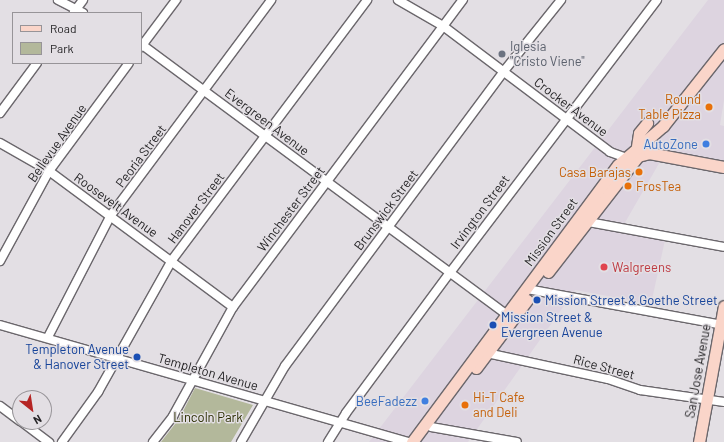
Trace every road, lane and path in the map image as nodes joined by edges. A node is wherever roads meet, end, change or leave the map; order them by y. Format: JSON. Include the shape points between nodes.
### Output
{"nodes":[{"id":1,"x":58,"y":0,"type":"edge"},
{"id":2,"x":83,"y":0,"type":"edge"},
{"id":3,"x":176,"y":0,"type":"edge"},
{"id":4,"x":271,"y":0,"type":"edge"},
{"id":5,"x":367,"y":0,"type":"edge"},
{"id":6,"x":398,"y":0,"type":"edge"},
{"id":7,"x":463,"y":0,"type":"edge"},
{"id":8,"x":560,"y":0,"type":"edge"},
{"id":9,"x":658,"y":0,"type":"edge"},
{"id":10,"x":78,"y":12,"type":"edge"},
{"id":11,"x":443,"y":26,"type":"junction"},
{"id":12,"x":142,"y":46,"type":"edge"},
{"id":13,"x":724,"y":49,"type":"edge"},
{"id":14,"x":35,"y":64,"type":"edge"},
{"id":15,"x":128,"y":64,"type":"edge"},
{"id":16,"x":504,"y":71,"type":"junction"},
{"id":17,"x":204,"y":90,"type":"junction"},
{"id":18,"x":0,"y":113,"type":"edge"},
{"id":19,"x":566,"y":118,"type":"junction"},
{"id":20,"x":647,"y":123,"type":"dead end"},
{"id":21,"x":663,"y":126,"type":"junction"},
{"id":22,"x":266,"y":135,"type":"junction"},
{"id":23,"x":0,"y":143,"type":"edge"},
{"id":24,"x":637,"y":146,"type":"junction"},
{"id":25,"x":649,"y":153,"type":"junction"},
{"id":26,"x":629,"y":158,"type":"junction"},
{"id":27,"x":724,"y":167,"type":"edge"},
{"id":28,"x":49,"y":171,"type":"junction"},
{"id":29,"x":327,"y":182,"type":"junction"},
{"id":30,"x":111,"y":216,"type":"junction"},
{"id":31,"x":582,"y":220,"type":"junction"},
{"id":32,"x":388,"y":228,"type":"junction"},
{"id":33,"x":724,"y":247,"type":"edge"},
{"id":34,"x":172,"y":260,"type":"junction"},
{"id":35,"x":0,"y":261,"type":"edge"},
{"id":36,"x":449,"y":274,"type":"junction"},
{"id":37,"x":530,"y":290,"type":"junction"},
{"id":38,"x":724,"y":306,"type":"edge"},
{"id":39,"x":233,"y":307,"type":"junction"},
{"id":40,"x":510,"y":317,"type":"junction"},
{"id":41,"x":0,"y":325,"type":"edge"},
{"id":42,"x":722,"y":325,"type":"edge"},
{"id":43,"x":48,"y":337,"type":"junction"},
{"id":44,"x":483,"y":352,"type":"junction"},
{"id":45,"x":118,"y":358,"type":"junction"},
{"id":46,"x":192,"y":380,"type":"junction"},
{"id":47,"x":706,"y":400,"type":"junction"},
{"id":48,"x":265,"y":401,"type":"junction"},
{"id":49,"x":724,"y":402,"type":"edge"},
{"id":50,"x":0,"y":406,"type":"edge"},
{"id":51,"x":12,"y":415,"type":"edge"},
{"id":52,"x":340,"y":422,"type":"junction"},
{"id":53,"x":432,"y":427,"type":"junction"},
{"id":54,"x":33,"y":430,"type":"edge"},
{"id":55,"x":499,"y":440,"type":"edge"},
{"id":56,"x":48,"y":442,"type":"edge"},
{"id":57,"x":62,"y":442,"type":"edge"},
{"id":58,"x":153,"y":442,"type":"edge"},
{"id":59,"x":241,"y":442,"type":"edge"},
{"id":60,"x":328,"y":442,"type":"edge"},
{"id":61,"x":410,"y":442,"type":"edge"},
{"id":62,"x":420,"y":442,"type":"edge"},
{"id":63,"x":517,"y":442,"type":"edge"},
{"id":64,"x":699,"y":442,"type":"edge"}],
"edges":[{"from":1,"to":10,"type":"street"},
{"from":2,"to":10,"type":"street"},
{"from":3,"to":12,"type":"street"},
{"from":4,"to":17,"type":"street","name":"Peoria Street"},
{"from":5,"to":22,"type":"street","name":"Hanover Street"},
{"from":6,"to":11,"type":"street","name":"Crocker Avenue"},
{"from":7,"to":11,"type":"street","name":"Winchester Street"},
{"from":8,"to":16,"type":"street","name":"Brunswick Street"},
{"from":9,"to":19,"type":"street","name":"Irvington Street"},
{"from":11,"to":16,"type":"street","name":"Crocker Avenue"},
{"from":11,"to":29,"type":"street","name":"Winchester Street"},
{"from":12,"to":17,"type":"street","name":"Evergreen Avenue"},
{"from":13,"to":21,"type":"main road","name":"Mission Street"},
{"from":14,"to":18,"type":"street"},
{"from":15,"to":28,"type":"street","name":"Bellevue Avenue"},
{"from":16,"to":19,"type":"street","name":"Crocker Avenue"},
{"from":16,"to":32,"type":"street","name":"Brunswick Street"},
{"from":17,"to":22,"type":"street","name":"Evergreen Avenue"},
{"from":17,"to":30,"type":"street","name":"Peoria Street"},
{"from":19,"to":26,"type":"street","name":"Crocker Avenue","via":[[610,152]]},
{"from":19,"to":36,"type":"street","name":"Irvington Street"},
{"from":20,"to":24,"type":"main road","via":[[639,134]]},
{"from":21,"to":24,"type":"main road","name":"Mission Street"},
{"from":21,"to":25,"type":"main road","via":[[649,146]]},
{"from":22,"to":29,"type":"street","name":"Evergreen Avenue"},
{"from":22,"to":34,"type":"street","name":"Hanover Street"},
{"from":23,"to":28,"type":"street","name":"Roosevelt Avenue"},
{"from":24,"to":26,"type":"main road","name":"Mission Street"},
{"from":25,"to":26,"type":"main road"},
{"from":25,"to":27,"type":"main road"},
{"from":26,"to":31,"type":"main road","name":"Mission Street"},
{"from":28,"to":30,"type":"street","name":"Roosevelt Avenue"},
{"from":28,"to":35,"type":"street","name":"Bellevue Avenue"},
{"from":29,"to":32,"type":"street","name":"Evergreen Avenue"},
{"from":29,"to":39,"type":"street","name":"Winchester Street"},
{"from":30,"to":34,"type":"street","name":"Roosevelt Avenue"},
{"from":30,"to":43,"type":"street","name":"Peoria Street"},
{"from":31,"to":33,"type":"street"},
{"from":31,"to":37,"type":"main road","name":"Mission Street"},
{"from":32,"to":36,"type":"street","name":"Evergreen Avenue"},
{"from":32,"to":48,"type":"street","name":"Brunswick Street","via":[[285,366]]},
{"from":34,"to":39,"type":"street","name":"Roosevelt Avenue"},
{"from":34,"to":45,"type":"street","name":"Hanover Street"},
{"from":36,"to":40,"type":"street","name":"Evergreen Avenue"},
{"from":36,"to":52,"type":"street","name":"Irvington Street"},
{"from":37,"to":40,"type":"main road","name":"Mission Street"},
{"from":37,"to":42,"type":"street"},
{"from":38,"to":42,"type":"main road","name":"San Jose Avenue"},
{"from":39,"to":46,"type":"street","name":"Winchester Street"},
{"from":40,"to":44,"type":"main road","name":"Mission Street"},
{"from":41,"to":43,"type":"street","name":"Templeton Avenue"},
{"from":42,"to":47,"type":"main road","name":"San Jose Avenue"},
{"from":43,"to":45,"type":"street","name":"Templeton Avenue"},
{"from":44,"to":47,"type":"street","name":"Rice Street","via":[[608,379],[640,390]]},
{"from":44,"to":53,"type":"main road","name":"Mission Street"},
{"from":44,"to":61,"type":"main road","name":"Mission Street"},
{"from":45,"to":46,"type":"street","name":"Templeton Avenue"},
{"from":45,"to":57,"type":"street","name":"Hanover Street","via":[[98,392]]},
{"from":46,"to":48,"type":"street","name":"Templeton Avenue"},
{"from":46,"to":58,"type":"street","name":"Winchester Street","via":[[172,416]]},
{"from":47,"to":49,"type":"street","name":"Rice Street"},
{"from":47,"to":64,"type":"main road","name":"San Jose Avenue"},
{"from":48,"to":52,"type":"street","name":"Templeton Avenue"},
{"from":48,"to":59,"type":"street","name":"Brunswick Street"},
{"from":50,"to":51,"type":"street"},
{"from":52,"to":60,"type":"street","name":"Irvington Street"},
{"from":52,"to":61,"type":"street","name":"Templeton Avenue"},
{"from":53,"to":55,"type":"street"},
{"from":53,"to":62,"type":"main road","name":"Mission Street"},
{"from":54,"to":56,"type":"street"},
{"from":55,"to":63,"type":"street"}]}
